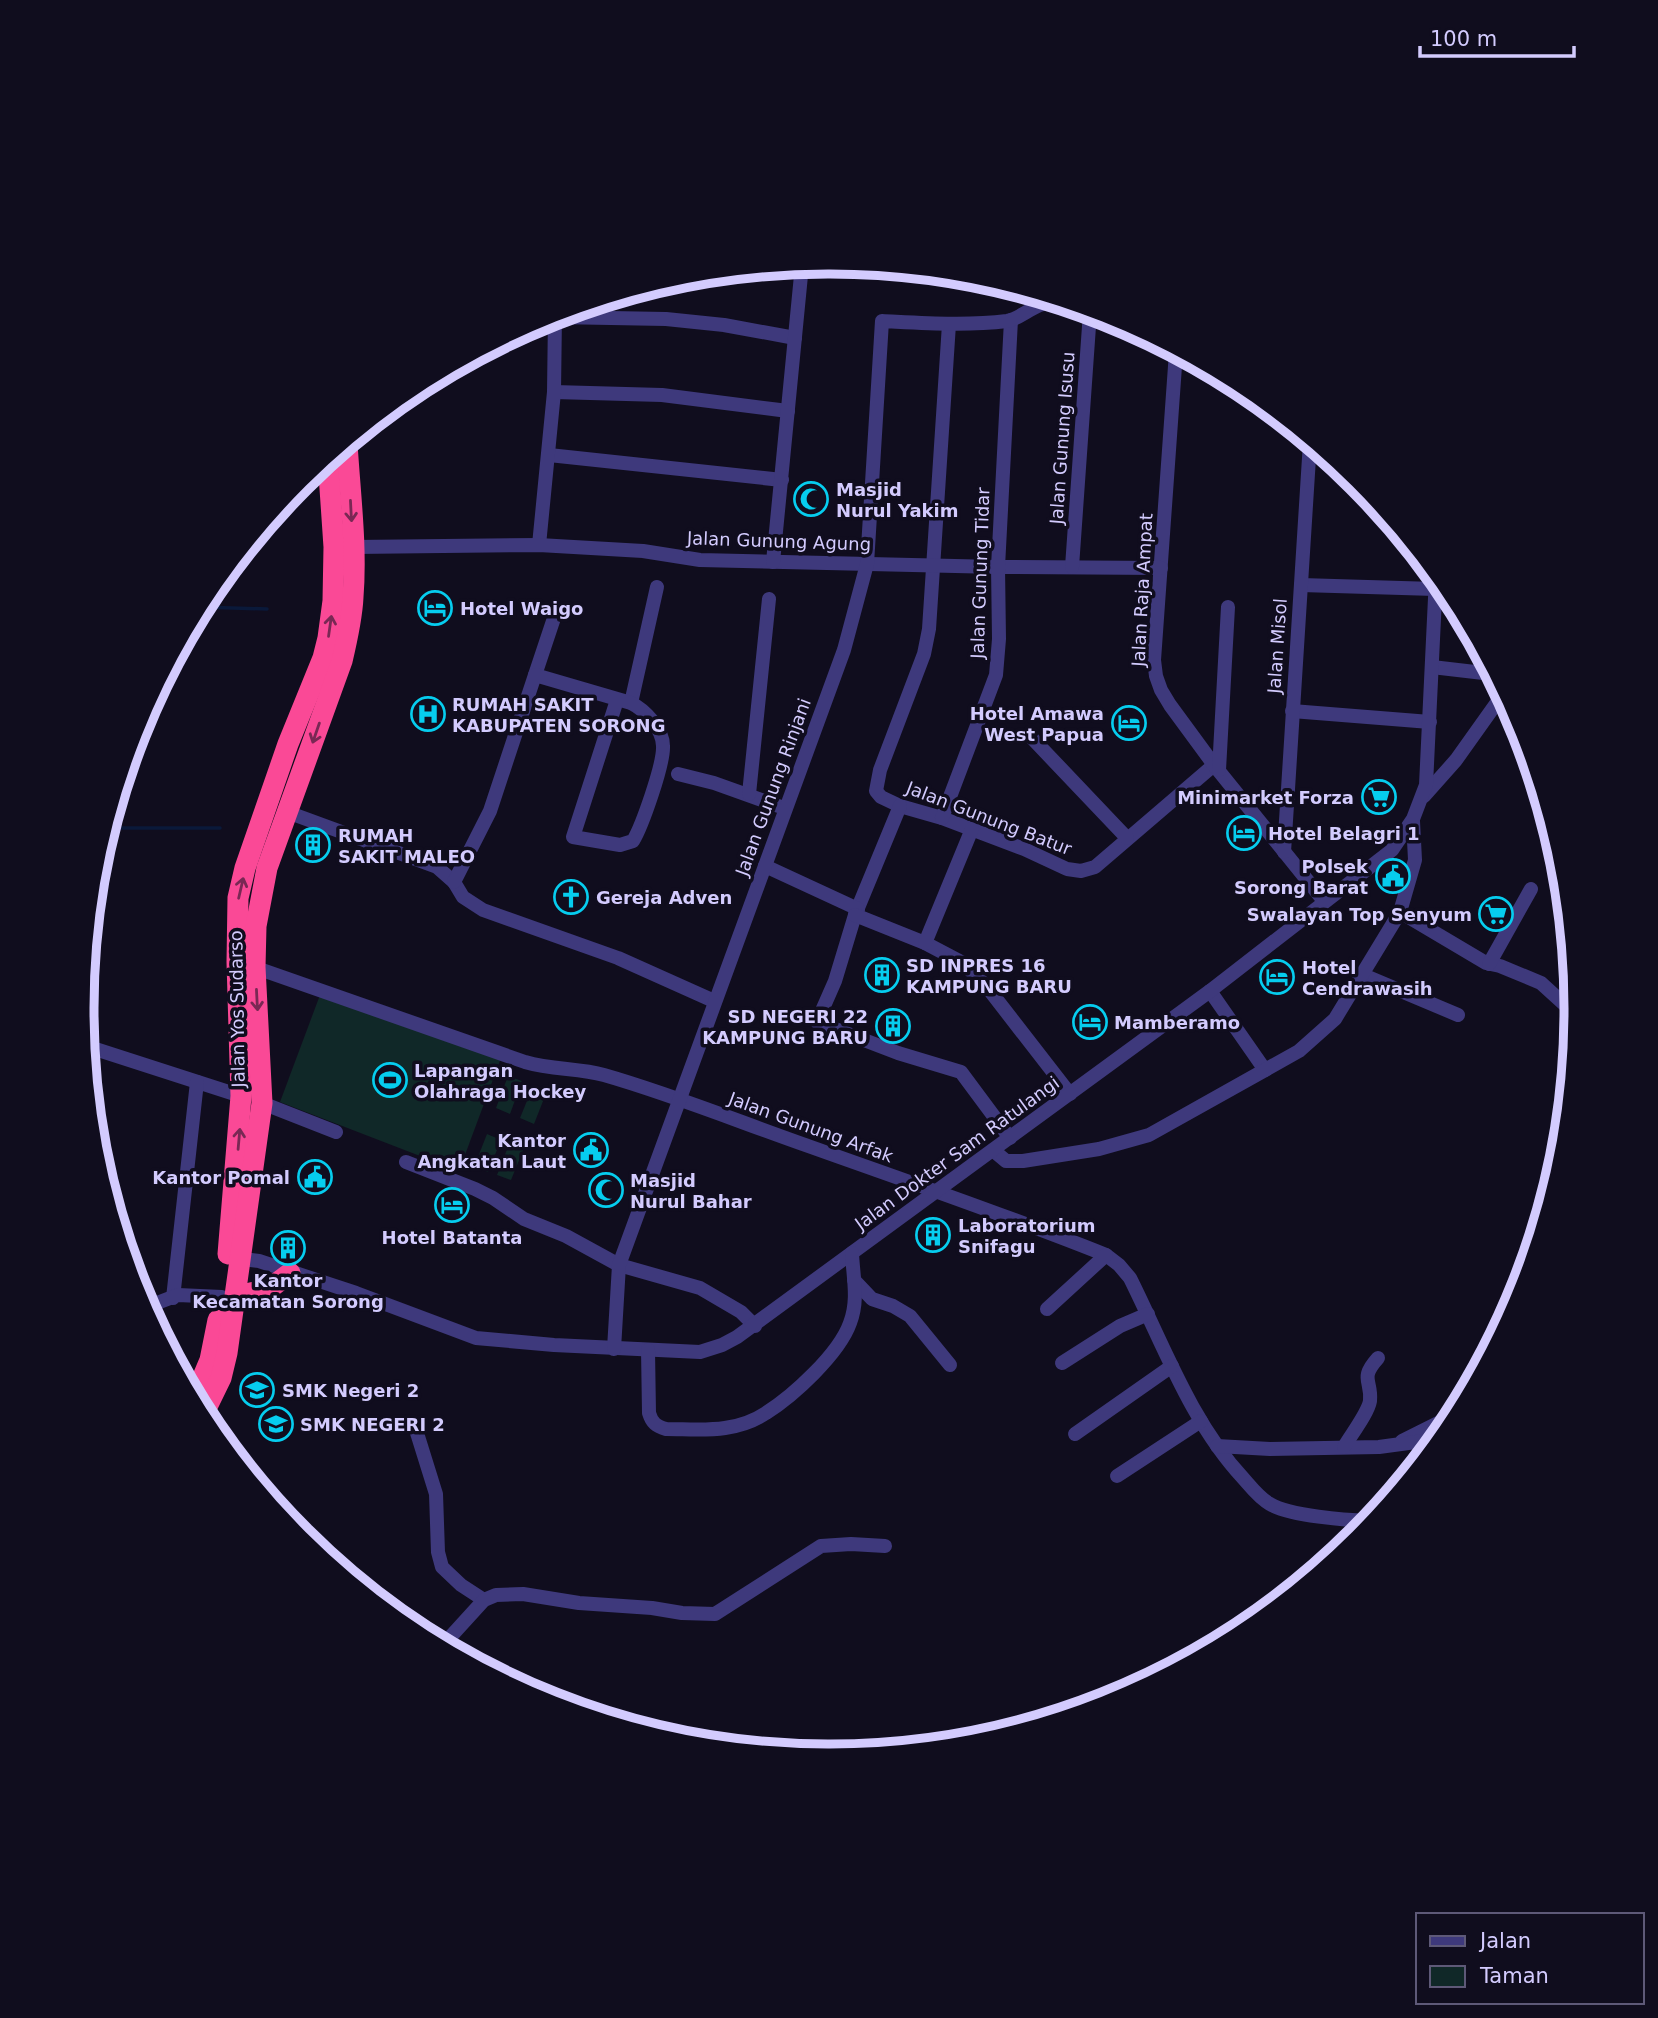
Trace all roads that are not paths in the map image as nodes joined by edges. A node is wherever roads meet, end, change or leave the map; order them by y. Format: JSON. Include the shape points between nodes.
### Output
{"nodes":[{"id":1,"x":801,"y":275,"type":"edge"},
{"id":2,"x":1038,"y":305,"type":"edge"},
{"id":3,"x":583,"y":317,"type":"edge"},
{"id":4,"x":1011,"y":320,"type":"junction"},
{"id":5,"x":1089,"y":322,"type":"edge"},
{"id":6,"x":949,"y":324,"type":"junction"},
{"id":7,"x":555,"y":327,"type":"edge"},
{"id":8,"x":795,"y":338,"type":"junction"},
{"id":9,"x":1175,"y":362,"type":"edge"},
{"id":10,"x":554,"y":392,"type":"junction"},
{"id":11,"x":788,"y":411,"type":"junction"},
{"id":12,"x":1309,"y":454,"type":"edge"},
{"id":13,"x":348,"y":455,"type":"edge"},
{"id":14,"x":549,"y":455,"type":"junction"},
{"id":15,"x":329,"y":472,"type":"edge"},
{"id":16,"x":782,"y":480,"type":"junction"},
{"id":17,"x":538,"y":545,"type":"junction"},
{"id":18,"x":354,"y":547,"type":"junction"},
{"id":19,"x":773,"y":562,"type":"junction"},
{"id":20,"x":867,"y":564,"type":"junction"},
{"id":21,"x":931,"y":565,"type":"junction"},
{"id":22,"x":1072,"y":566,"type":"junction"},
{"id":23,"x":998,"y":567,"type":"junction"},
{"id":24,"x":1161,"y":568,"type":"junction"},
{"id":25,"x":1427,"y":583,"type":"edge"},
{"id":26,"x":1301,"y":585,"type":"junction"},
{"id":27,"x":657,"y":587,"type":"dead end"},
{"id":28,"x":1435,"y":595,"type":"edge"},
{"id":29,"x":769,"y":599,"type":"dead end"},
{"id":30,"x":1228,"y":607,"type":"dead end"},
{"id":31,"x":554,"y":618,"type":"dead end"},
{"id":32,"x":332,"y":660,"type":"junction"},
{"id":33,"x":1432,"y":667,"type":"junction"},
{"id":34,"x":1482,"y":673,"type":"edge"},
{"id":35,"x":534,"y":679,"type":"junction"},
{"id":36,"x":624,"y":702,"type":"junction"},
{"id":37,"x":1497,"y":703,"type":"edge"},
{"id":38,"x":1292,"y":711,"type":"junction"},
{"id":39,"x":1430,"y":722,"type":"junction"},
{"id":40,"x":1031,"y":737,"type":"dead end"},
{"id":41,"x":1217,"y":767,"type":"junction"},
{"id":42,"x":678,"y":774,"type":"dead end"},
{"id":43,"x":749,"y":794,"type":"junction"},
{"id":44,"x":1423,"y":797,"type":"junction"},
{"id":45,"x":900,"y":806,"type":"junction"},
{"id":46,"x":784,"y":808,"type":"junction"},
{"id":47,"x":287,"y":813,"type":"junction"},
{"id":48,"x":942,"y":818,"type":"junction"},
{"id":49,"x":1413,"y":820,"type":"junction"},
{"id":50,"x":972,"y":829,"type":"junction"},
{"id":51,"x":1127,"y":838,"type":"junction"},
{"id":52,"x":1284,"y":852,"type":"junction"},
{"id":53,"x":765,"y":866,"type":"junction"},
{"id":54,"x":454,"y":882,"type":"junction"},
{"id":55,"x":1531,"y":890,"type":"dead end"},
{"id":56,"x":1324,"y":901,"type":"junction"},
{"id":57,"x":857,"y":912,"type":"junction"},
{"id":58,"x":1399,"y":912,"type":"junction"},
{"id":59,"x":925,"y":943,"type":"junction"},
{"id":60,"x":1489,"y":964,"type":"junction"},
{"id":61,"x":246,"y":965,"type":"junction"},
{"id":62,"x":1363,"y":975,"type":"junction"},
{"id":63,"x":1210,"y":991,"type":"junction"},
{"id":64,"x":714,"y":1001,"type":"junction"},
{"id":65,"x":1564,"y":1004,"type":"edge"},
{"id":66,"x":1458,"y":1014,"type":"dead end"},
{"id":67,"x":96,"y":1049,"type":"edge"},
{"id":68,"x":1265,"y":1070,"type":"junction"},
{"id":69,"x":197,"y":1082,"type":"junction"},
{"id":70,"x":1070,"y":1094,"type":"junction"},
{"id":71,"x":241,"y":1096,"type":"junction"},
{"id":72,"x":678,"y":1100,"type":"junction"},
{"id":73,"x":262,"y":1103,"type":"junction"},
{"id":74,"x":336,"y":1132,"type":"dead end"},
{"id":75,"x":1010,"y":1138,"type":"junction"},
{"id":76,"x":994,"y":1151,"type":"junction"},
{"id":77,"x":406,"y":1162,"type":"dead end"},
{"id":78,"x":937,"y":1192,"type":"junction"},
{"id":79,"x":852,"y":1253,"type":"junction"},
{"id":80,"x":1106,"y":1255,"type":"junction"},
{"id":81,"x":235,"y":1258,"type":"junction"},
{"id":82,"x":619,"y":1265,"type":"junction"},
{"id":83,"x":290,"y":1273,"type":"junction"},
{"id":84,"x":855,"y":1280,"type":"junction"},
{"id":85,"x":229,"y":1296,"type":"junction"},
{"id":86,"x":173,"y":1297,"type":"junction"},
{"id":87,"x":156,"y":1303,"type":"edge"},
{"id":88,"x":1047,"y":1310,"type":"dead end"},
{"id":89,"x":1148,"y":1314,"type":"junction"},
{"id":90,"x":755,"y":1326,"type":"junction"},
{"id":91,"x":614,"y":1349,"type":"junction"},
{"id":92,"x":648,"y":1350,"type":"junction"},
{"id":93,"x":1378,"y":1358,"type":"dead end"},
{"id":94,"x":1062,"y":1363,"type":"dead end"},
{"id":95,"x":950,"y":1365,"type":"dead end"},
{"id":96,"x":1172,"y":1366,"type":"junction"},
{"id":97,"x":199,"y":1386,"type":"edge"},
{"id":98,"x":209,"y":1402,"type":"edge"},
{"id":99,"x":1201,"y":1421,"type":"junction"},
{"id":100,"x":1434,"y":1425,"type":"edge"},
{"id":101,"x":417,"y":1433,"type":"dead end"},
{"id":102,"x":1075,"y":1434,"type":"dead end"},
{"id":103,"x":1423,"y":1440,"type":"edge"},
{"id":104,"x":1398,"y":1443,"type":"junction"},
{"id":105,"x":1217,"y":1446,"type":"junction"},
{"id":106,"x":1344,"y":1447,"type":"junction"},
{"id":107,"x":1117,"y":1476,"type":"dead end"},
{"id":108,"x":1356,"y":1519,"type":"edge"},
{"id":109,"x":885,"y":1546,"type":"dead end"},
{"id":110,"x":484,"y":1600,"type":"junction"},
{"id":111,"x":450,"y":1638,"type":"edge"}],
"edges":[{"from":1,"to":8,"type":"street"},
{"from":2,"to":4,"type":"street"},
{"from":3,"to":8,"type":"street","via":[[666,319]]},
{"from":4,"to":6,"type":"street"},
{"from":4,"to":23,"type":"street","name":"Jalan Gunung Tidar"},
{"from":5,"to":22,"type":"street","name":"Jalan Gunung Isusu"},
{"from":6,"to":20,"type":"street","name":"Jalan Gunung Rinjani","via":[[883,321]]},
{"from":6,"to":21,"type":"street"},
{"from":7,"to":10,"type":"street"},
{"from":8,"to":11,"type":"street"},
{"from":9,"to":24,"type":"street","name":"Jalan Raja Ampat"},
{"from":10,"to":11,"type":"street","via":[[662,395]]},
{"from":10,"to":14,"type":"street"},
{"from":11,"to":16,"type":"street"},
{"from":12,"to":26,"type":"street","name":"Jalan Misol"},
{"from":13,"to":18,"type":"highway","name":"Jalan Yos Sudarso","one_way":true},
{"from":14,"to":16,"type":"street"},
{"from":14,"to":17,"type":"street"},
{"from":32,"to":15,"type":"highway","name":"Jalan Yos Sudarso","one_way":true,"via":[[334,547]]},
{"from":16,"to":19,"type":"street"},
{"from":17,"to":18,"type":"street","name":"Jalan Gunung Agung"},
{"from":17,"to":19,"type":"street","name":"Jalan Gunung Agung"},
{"from":18,"to":32,"type":"highway","name":"Jalan Yos Sudarso","via":[[353,596]]},
{"from":19,"to":20,"type":"street","name":"Jalan Gunung Agung"},
{"from":20,"to":21,"type":"street","name":"Jalan Gunung Agung"},
{"from":20,"to":46,"type":"street","name":"Jalan Gunung Rinjani","via":[[844,650]]},
{"from":21,"to":23,"type":"street","name":"Jalan Gunung Agung"},
{"from":21,"to":45,"type":"street","name":"Jalan Gunung Batur","via":[[929,629],[923,654],[876,782],[881,797]]},
{"from":22,"to":23,"type":"street","name":"Jalan Gunung Agung"},
{"from":22,"to":24,"type":"street","name":"Jalan Gunung Agung"},
{"from":23,"to":48,"type":"street","name":"Jalan Gunung Tidar","via":[[996,675]]},
{"from":24,"to":41,"type":"street","name":"Jalan Raja Ampat","via":[[1156,676],[1170,705]]},
{"from":25,"to":26,"type":"street"},
{"from":26,"to":38,"type":"street","name":"Jalan Misol"},
{"from":27,"to":36,"type":"street"},
{"from":28,"to":33,"type":"street","name":"Jalan Dokter Sam Ratulangi"},
{"from":29,"to":43,"type":"street"},
{"from":30,"to":41,"type":"street"},
{"from":31,"to":35,"type":"street"},
{"from":32,"to":47,"type":"highway","name":"Jalan Yos Sudarso","one_way":true},
{"from":61,"to":32,"type":"highway","name":"Jalan Yos Sudarso","one_way":true,"via":[[238,898],[246,868],[288,744]]},
{"from":33,"to":34,"type":"street"},
{"from":33,"to":39,"type":"street","name":"Jalan Dokter Sam Ratulangi"},
{"from":35,"to":36,"type":"street"},
{"from":35,"to":54,"type":"street","via":[[490,811]]},
{"from":36,"to":36,"type":"street","via":[[641,709],[659,731],[663,746],[635,837],[620,845],[573,836]]},
{"from":37,"to":44,"type":"street"},
{"from":38,"to":39,"type":"street"},
{"from":38,"to":52,"type":"street","name":"Jalan Misol"},
{"from":39,"to":44,"type":"street","name":"Jalan Dokter Sam Ratulangi"},
{"from":40,"to":51,"type":"street"},
{"from":41,"to":51,"type":"street","name":"Jalan Gunung Batur"},
{"from":41,"to":52,"type":"street","name":"Jalan Raja Ampat"},
{"from":42,"to":43,"type":"street"},
{"from":43,"to":46,"type":"street"},
{"from":44,"to":49,"type":"street","name":"Jalan Dokter Sam Ratulangi"},
{"from":45,"to":48,"type":"street","name":"Jalan Gunung Batur"},
{"from":45,"to":57,"type":"street"},
{"from":46,"to":53,"type":"street","name":"Jalan Gunung Rinjani"},
{"from":47,"to":54,"type":"street","via":[[437,867]]},
{"from":47,"to":61,"type":"highway","name":"Jalan Yos Sudarso","via":[[267,868]]},
{"from":48,"to":50,"type":"street","name":"Jalan Gunung Batur"},
{"from":49,"to":56,"type":"street","name":"Jalan Dokter Sam Ratulangi","via":[[1392,850]]},
{"from":49,"to":58,"type":"street","via":[[1415,860]]},
{"from":50,"to":51,"type":"street","name":"Jalan Gunung Batur","via":[[1081,871],[1095,867]]},
{"from":50,"to":59,"type":"street"},
{"from":52,"to":56,"type":"street","name":"Jalan Raja Ampat"},
{"from":53,"to":57,"type":"street"},
{"from":53,"to":64,"type":"street","name":"Jalan Gunung Rinjani"},
{"from":54,"to":64,"type":"street","via":[[463,897],[483,910],[618,958]]},
{"from":55,"to":60,"type":"street"},
{"from":56,"to":63,"type":"street","name":"Jalan Dokter Sam Ratulangi"},
{"from":57,"to":59,"type":"street"},
{"from":57,"to":75,"type":"street","via":[[817,1022],[961,1072]]},
{"from":58,"to":60,"type":"street"},
{"from":58,"to":62,"type":"street"},
{"from":59,"to":70,"type":"street","via":[[963,963],[976,976]]},
{"from":60,"to":65,"type":"street","via":[[1541,983]]},
{"from":61,"to":71,"type":"highway","name":"Jalan Yos Sudarso"},
{"from":61,"to":72,"type":"street","name":"Jalan Gunung Arfak","via":[[526,1062],[603,1075]]},
{"from":61,"to":73,"type":"highway","name":"Jalan Yos Sudarso","one_way":true},
{"from":62,"to":66,"type":"street"},
{"from":62,"to":68,"type":"street","via":[[1335,1019],[1299,1051]]},
{"from":63,"to":68,"type":"street"},
{"from":63,"to":70,"type":"street","name":"Jalan Dokter Sam Ratulangi"},
{"from":64,"to":72,"type":"street","name":"Jalan Gunung Rinjani"},
{"from":67,"to":69,"type":"street"},
{"from":68,"to":76,"type":"street","via":[[1149,1135],[1124,1143],[1017,1162],[1006,1161]]},
{"from":69,"to":71,"type":"street"},
{"from":69,"to":86,"type":"street"},
{"from":70,"to":75,"type":"street","name":"Jalan Dokter Sam Ratulangi"},
{"from":81,"to":71,"type":"highway","name":"Jalan Yos Sudarso","one_way":true},
{"from":72,"to":78,"type":"street","name":"Jalan Gunung Arfak"},
{"from":72,"to":82,"type":"street","name":"Jalan Gunung Rinjani"},
{"from":73,"to":74,"type":"street"},
{"from":73,"to":81,"type":"highway","name":"Jalan Yos Sudarso"},
{"from":75,"to":76,"type":"street","name":"Jalan Dokter Sam Ratulangi"},
{"from":76,"to":78,"type":"street","name":"Jalan Dokter Sam Ratulangi"},
{"from":77,"to":82,"type":"street","via":[[484,1193],[524,1219]]},
{"from":78,"to":79,"type":"street","name":"Jalan Dokter Sam Ratulangi"},
{"from":78,"to":80,"type":"street","name":"Jalan Gunung Arfak"},
{"from":79,"to":84,"type":"street"},
{"from":79,"to":90,"type":"street","name":"Jalan Dokter Sam Ratulangi"},
{"from":80,"to":88,"type":"street"},
{"from":80,"to":89,"type":"street","name":"Jalan Gunung Arfak","via":[[1130,1278]]},
{"from":81,"to":83,"type":"street","name":"Jalan Dokter Sam Ratulangi"},
{"from":81,"to":85,"type":"highway","name":"Jalan Yos Sudarso"},
{"from":82,"to":90,"type":"street","via":[[700,1288],[741,1312]]},
{"from":82,"to":91,"type":"street","name":"Jalan Gunung Rinjani"},
{"from":83,"to":85,"type":"highway","via":[[269,1289]]},
{"from":83,"to":91,"type":"street","name":"Jalan Dokter Sam Ratulangi","via":[[476,1338]]},
{"from":84,"to":92,"type":"street","via":[[850,1325],[837,1347],[780,1403],[744,1423],[701,1430],[657,1427],[649,1413]]},
{"from":84,"to":95,"type":"street","via":[[872,1299],[910,1317]]},
{"from":85,"to":86,"type":"street"},
{"from":85,"to":97,"type":"highway","name":"Jalan Yos Sudarso"},
{"from":85,"to":98,"type":"highway","name":"Jalan Yos Sudarso","via":[[221,1378]]},
{"from":86,"to":87,"type":"street"},
{"from":89,"to":94,"type":"street"},
{"from":89,"to":96,"type":"street","name":"Jalan Gunung Arfak"},
{"from":90,"to":92,"type":"street","name":"Jalan Dokter Sam Ratulangi","via":[[700,1352]]},
{"from":91,"to":92,"type":"street","name":"Jalan Dokter Sam Ratulangi"},
{"from":93,"to":106,"type":"street","via":[[1366,1380],[1370,1403]]},
{"from":96,"to":99,"type":"street","name":"Jalan Gunung Arfak"},
{"from":96,"to":102,"type":"street"},
{"from":99,"to":105,"type":"street","name":"Jalan Gunung Arfak"},
{"from":99,"to":107,"type":"street"},
{"from":100,"to":104,"type":"street"},
{"from":101,"to":110,"type":"street","via":[[436,1494],[442,1567]]},
{"from":103,"to":104,"type":"street"},
{"from":104,"to":106,"type":"street"},
{"from":105,"to":106,"type":"street"},
{"from":105,"to":108,"type":"street","name":"Jalan Gunung Arfak","via":[[1270,1504]]},
{"from":109,"to":110,"type":"street","via":[[821,1546],[715,1614],[523,1594]]},
{"from":110,"to":111,"type":"street"}]}
